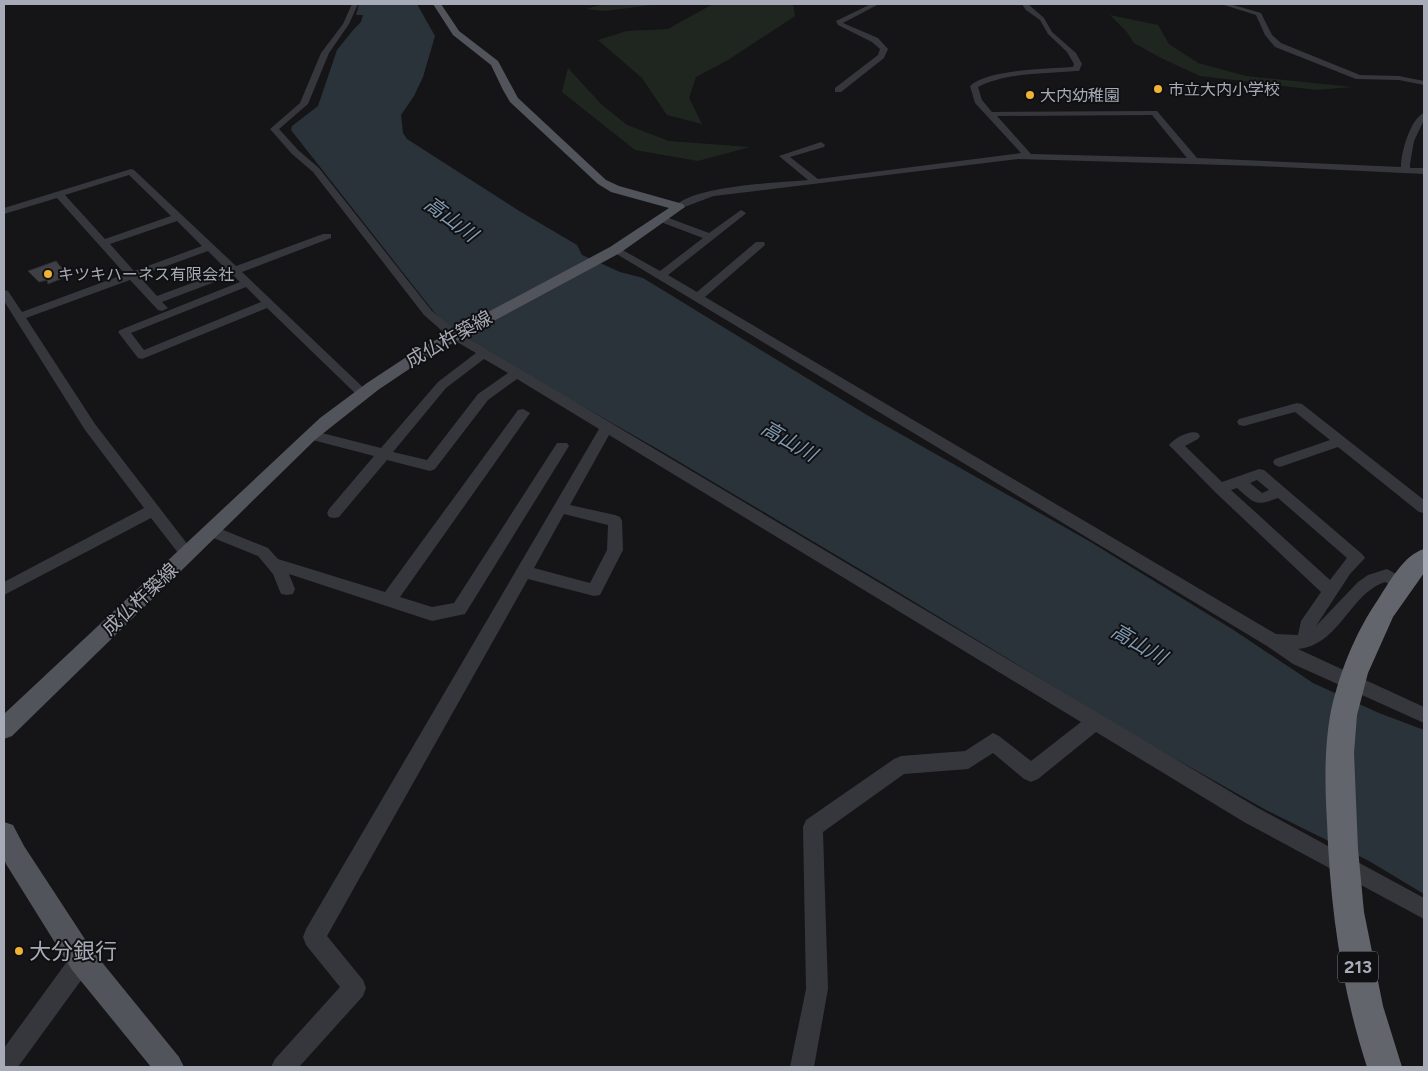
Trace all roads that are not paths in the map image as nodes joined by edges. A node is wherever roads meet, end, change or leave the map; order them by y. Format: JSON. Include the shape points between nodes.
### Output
{"nodes":[{"id":1,"x":355,"y":4,"type":"edge"},
{"id":2,"x":437,"y":4,"type":"edge"},
{"id":3,"x":876,"y":4,"type":"edge"},
{"id":4,"x":1025,"y":4,"type":"edge"},
{"id":5,"x":1224,"y":4,"type":"edge"},
{"id":6,"x":1424,"y":83,"type":"edge"},
{"id":7,"x":838,"y":90,"type":"dead end"},
{"id":8,"x":990,"y":114,"type":"junction"},
{"id":9,"x":1424,"y":115,"type":"edge"},
{"id":10,"x":821,"y":145,"type":"dead end"},
{"id":11,"x":1029,"y":157,"type":"junction"},
{"id":12,"x":1194,"y":161,"type":"junction"},
{"id":13,"x":1406,"y":171,"type":"junction"},
{"id":14,"x":1424,"y":171,"type":"edge"},
{"id":15,"x":816,"y":182,"type":"junction"},
{"id":16,"x":59,"y":194,"type":"junction"},
{"id":17,"x":679,"y":207,"type":"junction"},
{"id":18,"x":4,"y":211,"type":"edge"},
{"id":19,"x":741,"y":213,"type":"dead end"},
{"id":20,"x":178,"y":217,"type":"junction"},
{"id":21,"x":662,"y":219,"type":"junction"},
{"id":22,"x":327,"y":236,"type":"dead end"},
{"id":23,"x":710,"y":237,"type":"junction"},
{"id":24,"x":104,"y":243,"type":"junction"},
{"id":25,"x":760,"y":244,"type":"dead end"},
{"id":26,"x":208,"y":247,"type":"junction"},
{"id":27,"x":615,"y":250,"type":"junction"},
{"id":28,"x":234,"y":272,"type":"junction"},
{"id":29,"x":133,"y":275,"type":"junction"},
{"id":30,"x":661,"y":275,"type":"junction"},
{"id":31,"x":246,"y":283,"type":"junction"},
{"id":32,"x":4,"y":293,"type":"edge"},
{"id":33,"x":698,"y":297,"type":"junction"},
{"id":34,"x":156,"y":300,"type":"junction"},
{"id":35,"x":268,"y":303,"type":"junction"},
{"id":36,"x":169,"y":315,"type":"junction"},
{"id":37,"x":19,"y":317,"type":"junction"},
{"id":38,"x":454,"y":335,"type":"junction"},
{"id":39,"x":484,"y":353,"type":"junction"},
{"id":40,"x":517,"y":373,"type":"junction"},
{"id":41,"x":362,"y":393,"type":"junction"},
{"id":42,"x":523,"y":413,"type":"dead end"},
{"id":43,"x":1244,"y":422,"type":"dead end"},
{"id":44,"x":607,"y":428,"type":"junction"},
{"id":45,"x":310,"y":435,"type":"junction"},
{"id":46,"x":1194,"y":436,"type":"dead end"},
{"id":47,"x":1342,"y":441,"type":"junction"},
{"id":48,"x":562,"y":446,"type":"dead end"},
{"id":49,"x":384,"y":455,"type":"junction"},
{"id":50,"x":1280,"y":462,"type":"dead end"},
{"id":51,"x":1220,"y":488,"type":"junction"},
{"id":52,"x":561,"y":508,"type":"junction"},
{"id":53,"x":1424,"y":508,"type":"edge"},
{"id":54,"x":153,"y":510,"type":"junction"},
{"id":55,"x":334,"y":513,"type":"dead end"},
{"id":56,"x":211,"y":531,"type":"junction"},
{"id":57,"x":187,"y":554,"type":"junction"},
{"id":58,"x":1424,"y":558,"type":"edge"},
{"id":59,"x":273,"y":563,"type":"junction"},
{"id":60,"x":524,"y":572,"type":"junction"},
{"id":61,"x":1401,"y":584,"type":"junction"},
{"id":62,"x":4,"y":589,"type":"edge"},
{"id":63,"x":287,"y":590,"type":"dead end"},
{"id":64,"x":1330,"y":590,"type":"junction"},
{"id":65,"x":388,"y":601,"type":"junction"},
{"id":66,"x":1273,"y":641,"type":"junction"},
{"id":67,"x":1306,"y":641,"type":"junction"},
{"id":68,"x":1352,"y":683,"type":"junction"},
{"id":69,"x":1424,"y":715,"type":"edge"},
{"id":70,"x":1095,"y":722,"type":"junction"},
{"id":71,"x":4,"y":729,"type":"edge"},
{"id":72,"x":4,"y":834,"type":"edge"},
{"id":73,"x":1342,"y":864,"type":"junction"},
{"id":74,"x":1424,"y":909,"type":"edge"},
{"id":75,"x":82,"y":960,"type":"junction"},
{"id":76,"x":4,"y":1064,"type":"edge"},
{"id":77,"x":169,"y":1067,"type":"edge"},
{"id":78,"x":283,"y":1067,"type":"edge"},
{"id":79,"x":802,"y":1067,"type":"edge"},
{"id":80,"x":1384,"y":1067,"type":"edge"}],
"edges":[{"from":1,"to":38,"type":"street","via":[[346,24],[325,53],[304,104],[274,129],[316,170],[428,313]]},
{"from":2,"to":17,"type":"main road","via":[[456,33],[495,63],[506,91],[514,100],[602,182],[615,189]]},
{"from":3,"to":7,"type":"street","via":[[839,21],[884,49],[881,56]]},
{"from":4,"to":8,"type":"street","via":[[1077,59],[1078,64],[1072,71],[1016,74],[976,84],[978,101]]},
{"from":5,"to":6,"type":"street","via":[[1259,14],[1272,41],[1350,74]]},
{"from":8,"to":11,"type":"street"},
{"from":8,"to":12,"type":"street","via":[[1154,113]]},
{"from":9,"to":13,"type":"street","via":[[1408,150]]},
{"from":10,"to":15,"type":"street","via":[[783,156]]},
{"from":11,"to":12,"type":"street"},
{"from":11,"to":15,"type":"street"},
{"from":12,"to":13,"type":"street"},
{"from":13,"to":14,"type":"street"},
{"from":15,"to":17,"type":"street","via":[[714,192]]},
{"from":16,"to":18,"type":"street"},
{"from":16,"to":20,"type":"street","via":[[131,172]]},
{"from":16,"to":24,"type":"street"},
{"from":17,"to":21,"type":"main road","name":"成仏杵築線"},
{"from":19,"to":23,"type":"street"},
{"from":20,"to":24,"type":"street"},
{"from":20,"to":26,"type":"street"},
{"from":21,"to":23,"type":"street"},
{"from":21,"to":27,"type":"main road","name":"成仏杵築線"},
{"from":22,"to":28,"type":"street"},
{"from":23,"to":30,"type":"street"},
{"from":24,"to":29,"type":"street"},
{"from":25,"to":33,"type":"street"},
{"from":26,"to":28,"type":"street"},
{"from":26,"to":29,"type":"street"},
{"from":27,"to":30,"type":"street"},
{"from":27,"to":38,"type":"main road","name":"成仏杵築線"},
{"from":28,"to":31,"type":"street"},
{"from":28,"to":34,"type":"street"},
{"from":29,"to":34,"type":"street"},
{"from":29,"to":37,"type":"street"},
{"from":30,"to":33,"type":"street"},
{"from":31,"to":35,"type":"street"},
{"from":31,"to":36,"type":"street"},
{"from":32,"to":37,"type":"street"},
{"from":33,"to":66,"type":"street"},
{"from":34,"to":36,"type":"street"},
{"from":35,"to":36,"type":"street","via":[[142,354],[124,332]]},
{"from":35,"to":41,"type":"street"},
{"from":37,"to":54,"type":"street","via":[[90,427]]},
{"from":38,"to":39,"type":"street"},
{"from":38,"to":41,"type":"main road","name":"成仏杵築線","via":[[411,359]]},
{"from":39,"to":40,"type":"street"},
{"from":39,"to":49,"type":"street","via":[[442,385]]},
{"from":40,"to":44,"type":"street"},
{"from":40,"to":49,"type":"street","via":[[483,397],[430,466]]},
{"from":41,"to":45,"type":"main road","name":"成仏杵築線"},
{"from":42,"to":65,"type":"street"},
{"from":43,"to":47,"type":"street","via":[[1297,407]]},
{"from":44,"to":52,"type":"street"},
{"from":44,"to":70,"type":"street"},
{"from":45,"to":49,"type":"street"},
{"from":45,"to":56,"type":"main road","name":"成仏杵築線"},
{"from":46,"to":51,"type":"street","via":[[1176,445]]},
{"from":47,"to":50,"type":"street"},
{"from":47,"to":53,"type":"street"},
{"from":48,"to":65,"type":"street","via":[[459,609],[432,614]]},
{"from":49,"to":55,"type":"street"},
{"from":51,"to":64,"type":"street"},
{"from":51,"to":64,"type":"street","via":[[1259,474],[1357,558]]},
{"from":52,"to":60,"type":"street"},
{"from":52,"to":60,"type":"street","via":[[615,521],[615,550],[594,590]]},
{"from":54,"to":57,"type":"street"},
{"from":54,"to":62,"type":"street"},
{"from":56,"to":57,"type":"main road","name":"成仏杵築線"},
{"from":56,"to":59,"type":"street","via":[[263,552]]},
{"from":57,"to":71,"type":"main road","name":"成仏杵築線"},
{"from":58,"to":61,"type":"highway","number":"213"},
{"from":59,"to":63,"type":"street","via":[[280,571]]},
{"from":59,"to":65,"type":"street"},
{"from":60,"to":78,"type":"street","via":[[314,937],[355,988]]},
{"from":61,"to":67,"type":"street","via":[[1387,576],[1374,578],[1361,587],[1328,627]]},
{"from":61,"to":68,"type":"highway","number":"213","via":[[1374,627]]},
{"from":64,"to":67,"type":"street","via":[[1307,626]]},
{"from":66,"to":67,"type":"street"},
{"from":66,"to":68,"type":"street","via":[[1299,659]]},
{"from":68,"to":69,"type":"street"},
{"from":68,"to":73,"type":"highway","number":"213","via":[[1344,715],[1339,774]]},
{"from":70,"to":73,"type":"street","via":[[1251,815]]},
{"from":70,"to":79,"type":"street","via":[[1031,773],[992,742],[968,760],[901,765],[813,827],[817,989]]},
{"from":72,"to":75,"type":"main road"},
{"from":73,"to":74,"type":"street"},
{"from":73,"to":80,"type":"highway","number":"213","via":[[1347,915],[1358,971]]},
{"from":75,"to":76,"type":"street"},
{"from":75,"to":77,"type":"main road"}]}
